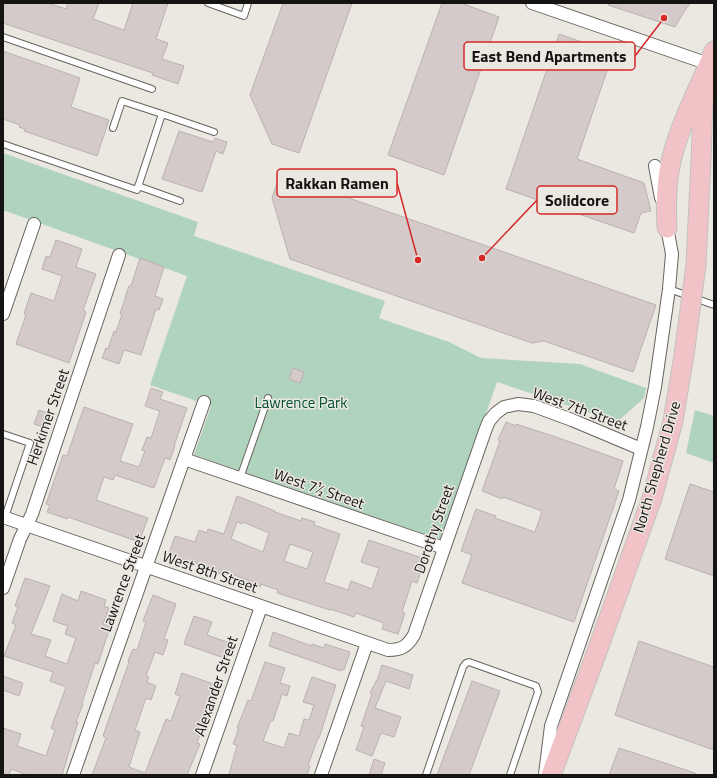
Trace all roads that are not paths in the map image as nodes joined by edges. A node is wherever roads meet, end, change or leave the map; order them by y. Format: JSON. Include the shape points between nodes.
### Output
{"nodes":[{"id":1,"x":208,"y":3,"type":"edge"},
{"id":2,"x":248,"y":3,"type":"edge"},
{"id":3,"x":532,"y":3,"type":"edge"},
{"id":4,"x":3,"y":37,"type":"edge"},
{"id":5,"x":712,"y":62,"type":"edge"},
{"id":6,"x":152,"y":89,"type":"dead end"},
{"id":7,"x":162,"y":114,"type":"junction"},
{"id":8,"x":113,"y":128,"type":"dead end"},
{"id":9,"x":214,"y":132,"type":"dead end"},
{"id":10,"x":3,"y":144,"type":"edge"},
{"id":11,"x":655,"y":166,"type":"dead end"},
{"id":12,"x":138,"y":186,"type":"junction"},
{"id":13,"x":180,"y":201,"type":"dead end"},
{"id":14,"x":34,"y":224,"type":"dead end"},
{"id":15,"x":667,"y":228,"type":"junction"},
{"id":16,"x":119,"y":255,"type":"dead end"},
{"id":17,"x":669,"y":289,"type":"junction"},
{"id":18,"x":714,"y":305,"type":"edge"},
{"id":19,"x":3,"y":314,"type":"edge"},
{"id":20,"x":268,"y":398,"type":"dead end"},
{"id":21,"x":204,"y":402,"type":"dead end"},
{"id":22,"x":489,"y":421,"type":"joint"},
{"id":23,"x":3,"y":434,"type":"edge"},
{"id":24,"x":641,"y":449,"type":"junction"},
{"id":25,"x":184,"y":459,"type":"junction"},
{"id":26,"x":240,"y":478,"type":"junction"},
{"id":27,"x":4,"y":517,"type":"edge"},
{"id":28,"x":27,"y":525,"type":"junction"},
{"id":29,"x":444,"y":548,"type":"junction"},
{"id":30,"x":146,"y":566,"type":"junction"},
{"id":31,"x":3,"y":588,"type":"edge"},
{"id":32,"x":261,"y":607,"type":"junction"},
{"id":33,"x":367,"y":643,"type":"junction"},
{"id":34,"x":407,"y":646,"type":"joint"},
{"id":35,"x":73,"y":775,"type":"edge"},
{"id":36,"x":202,"y":775,"type":"edge"},
{"id":37,"x":321,"y":775,"type":"edge"},
{"id":38,"x":426,"y":775,"type":"edge"},
{"id":39,"x":510,"y":775,"type":"edge"},
{"id":40,"x":545,"y":775,"type":"edge"},
{"id":41,"x":551,"y":775,"type":"edge"}],
"edges":[{"from":1,"to":2,"type":"lane","via":[[244,16]]},
{"from":3,"to":5,"type":"street"},
{"from":4,"to":6,"type":"lane"},
{"from":5,"to":15,"type":"main road","via":[[673,153],[668,178]]},
{"from":5,"to":41,"type":"main road","name":"North Shepherd Drive","bridge":true,"via":[[704,99],[696,265],[673,421],[652,498]]},
{"from":7,"to":8,"type":"lane","via":[[122,101]]},
{"from":7,"to":9,"type":"lane"},
{"from":7,"to":12,"type":"lane"},
{"from":10,"to":12,"type":"lane","via":[[137,190]]},
{"from":11,"to":15,"type":"street","name":"North Shepherd Drive"},
{"from":12,"to":13,"type":"lane"},
{"from":14,"to":19,"type":"street"},
{"from":15,"to":17,"type":"street","name":"North Shepherd Drive","via":[[672,254]]},
{"from":16,"to":28,"type":"street","name":"Herkimer Street"},
{"from":17,"to":18,"type":"lane"},
{"from":17,"to":24,"type":"street","name":"North Shepherd Drive","via":[[655,387]]},
{"from":20,"to":26,"type":"lane"},
{"from":21,"to":25,"type":"street","name":"Lawrence Street"},
{"from":22,"to":24,"type":"street","name":"West 7th Street","via":[[504,407],[518,404],[534,406]]},
{"from":22,"to":29,"type":"street","name":"Dorothy Street"},
{"from":23,"to":27,"type":"lane","via":[[30,443]]},
{"from":24,"to":40,"type":"street","name":"North Shepherd Drive","via":[[629,500],[552,726]]},
{"from":25,"to":26,"type":"street","name":"West 7½ Street"},
{"from":25,"to":30,"type":"street","name":"Lawrence Street"},
{"from":26,"to":29,"type":"street","name":"West 7½ Street"},
{"from":27,"to":28,"type":"street","name":"West 8th Street"},
{"from":28,"to":30,"type":"street","name":"West 8th Street"},
{"from":28,"to":31,"type":"street","name":"Herkimer Street"},
{"from":29,"to":34,"type":"street","name":"Dorothy Street","via":[[414,635]]},
{"from":30,"to":32,"type":"street","name":"West 8th Street"},
{"from":30,"to":35,"type":"street","name":"Lawrence Street"},
{"from":32,"to":33,"type":"street","name":"West 8th Street"},
{"from":32,"to":36,"type":"street","name":"Alexander Street"},
{"from":33,"to":34,"type":"street","name":"West 8th Street","via":[[388,650]]},
{"from":33,"to":37,"type":"street"},
{"from":38,"to":39,"type":"lane","via":[[463,667],[469,662],[538,688]]}]}
